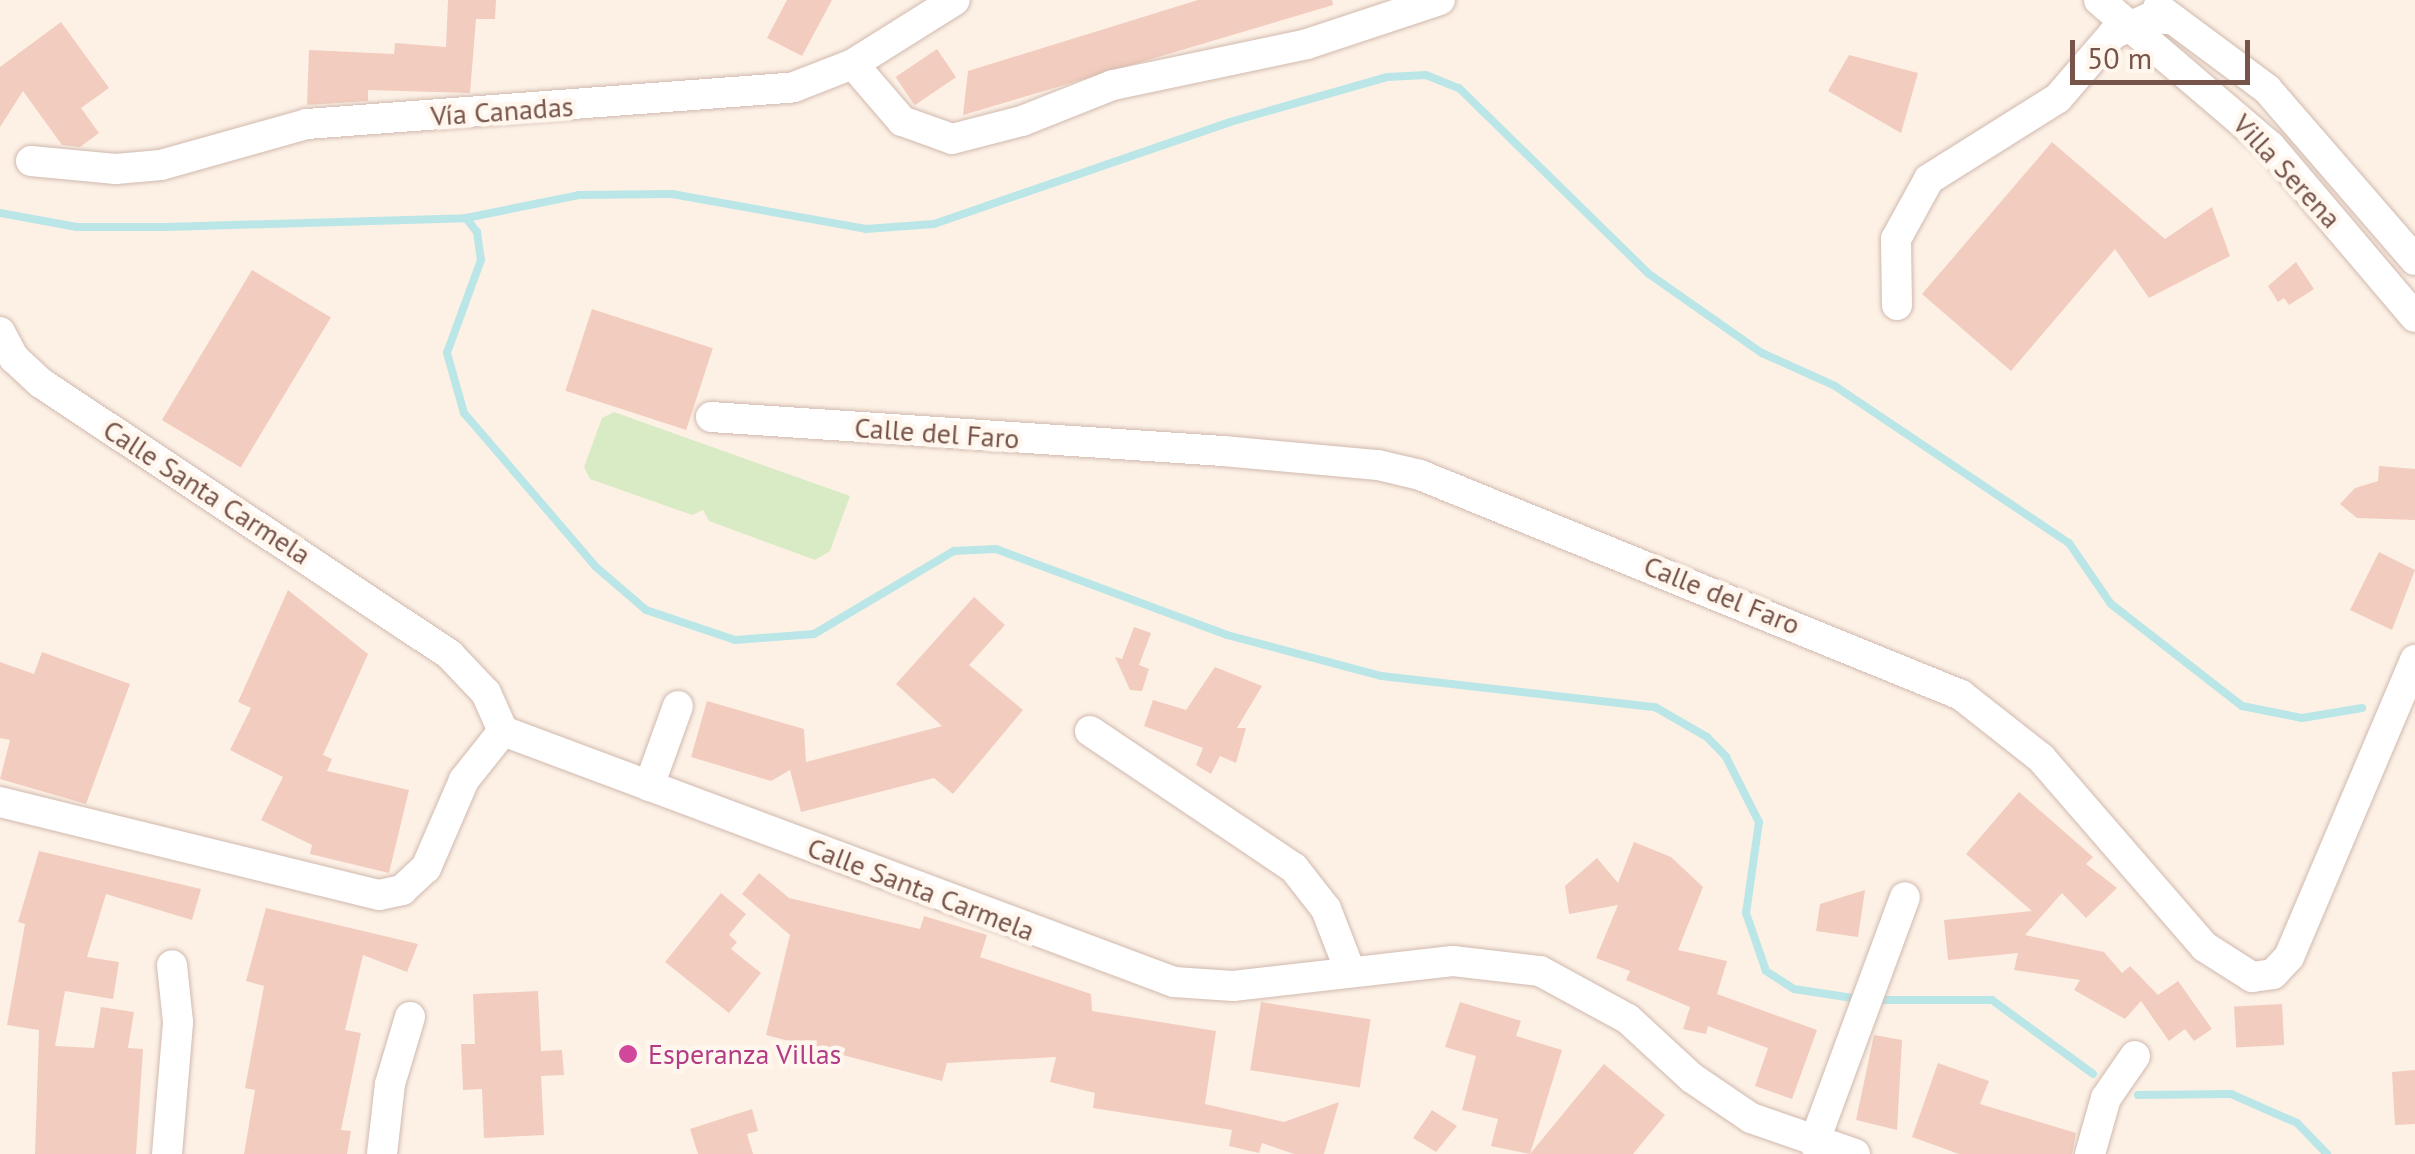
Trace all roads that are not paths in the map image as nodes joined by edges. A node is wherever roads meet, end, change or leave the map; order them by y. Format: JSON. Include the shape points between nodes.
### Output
{"nodes":[{"id":1,"x":955,"y":0,"type":"edge"},
{"id":2,"x":1440,"y":0,"type":"edge"},
{"id":3,"x":2099,"y":0,"type":"edge"},
{"id":4,"x":2146,"y":0,"type":"edge"},
{"id":5,"x":2172,"y":18,"type":"junction"},
{"id":6,"x":2128,"y":26,"type":"junction"},
{"id":7,"x":853,"y":64,"type":"junction"},
{"id":8,"x":32,"y":161,"type":"dead end"},
{"id":9,"x":2415,"y":260,"type":"edge"},
{"id":10,"x":1897,"y":305,"type":"dead end"},
{"id":11,"x":2415,"y":317,"type":"edge"},
{"id":12,"x":0,"y":332,"type":"edge"},
{"id":13,"x":711,"y":417,"type":"dead end"},
{"id":14,"x":2415,"y":660,"type":"edge"},
{"id":15,"x":678,"y":706,"type":"dead end"},
{"id":16,"x":503,"y":731,"type":"junction"},
{"id":17,"x":1090,"y":731,"type":"dead end"},
{"id":18,"x":649,"y":786,"type":"junction"},
{"id":19,"x":0,"y":802,"type":"edge"},
{"id":20,"x":1905,"y":897,"type":"dead end"},
{"id":21,"x":172,"y":964,"type":"dead end"},
{"id":22,"x":1350,"y":972,"type":"junction"},
{"id":23,"x":410,"y":1017,"type":"dead end"},
{"id":24,"x":2135,"y":1056,"type":"dead end"},
{"id":25,"x":1814,"y":1144,"type":"junction"},
{"id":26,"x":167,"y":1154,"type":"edge"},
{"id":27,"x":382,"y":1154,"type":"edge"},
{"id":28,"x":1854,"y":1154,"type":"edge"},
{"id":29,"x":2090,"y":1154,"type":"edge"}],
"edges":[{"from":1,"to":7,"type":"street","name":"Vía Canadas"},
{"from":2,"to":7,"type":"street","via":[[1307,44],[1113,85],[952,139],[902,121]]},
{"from":3,"to":6,"type":"street","name":"Villa Serena"},
{"from":4,"to":5,"type":"street","name":"Villa Serena"},
{"from":5,"to":6,"type":"street"},
{"from":5,"to":9,"type":"street","name":"Villa Serena","via":[[2267,90]]},
{"from":6,"to":10,"type":"street","via":[[2104,42],[2058,98],[1948,162],[1919,191],[1896,238]]},
{"from":6,"to":11,"type":"street","name":"Villa Serena","via":[[2270,146]]},
{"from":7,"to":8,"type":"street","name":"Vía Canadas","via":[[794,87],[748,94],[308,124],[161,165],[116,170]]},
{"from":12,"to":16,"type":"street","name":"Calle Santa Carmela","via":[[14,358],[41,383],[450,655],[486,693]]},
{"from":13,"to":14,"type":"street","name":"Calle del Faro","via":[[1223,451],[1378,465],[1420,476],[1960,696],[2041,758],[2205,947],[2252,977],[2273,974],[2289,956]]},
{"from":15,"to":18,"type":"street"},
{"from":16,"to":18,"type":"street","name":"Calle Santa Carmela"},
{"from":16,"to":19,"type":"street","via":[[464,780],[426,868],[402,890],[379,896]]},
{"from":17,"to":22,"type":"street","via":[[1283,858],[1326,909]]},
{"from":18,"to":22,"type":"street","name":"Calle Santa Carmela","via":[[1146,974],[1214,987]]},
{"from":20,"to":25,"type":"street"},
{"from":21,"to":26,"type":"street","via":[[178,1022]]},
{"from":22,"to":25,"type":"street","name":"Calle Santa Carmela","via":[[1488,962],[1565,980],[1628,1018],[1730,1106]]},
{"from":23,"to":27,"type":"street","via":[[390,1084]]},
{"from":24,"to":29,"type":"street","via":[[2106,1098]]},
{"from":25,"to":28,"type":"street","name":"Calle Santa Carmela"}]}
